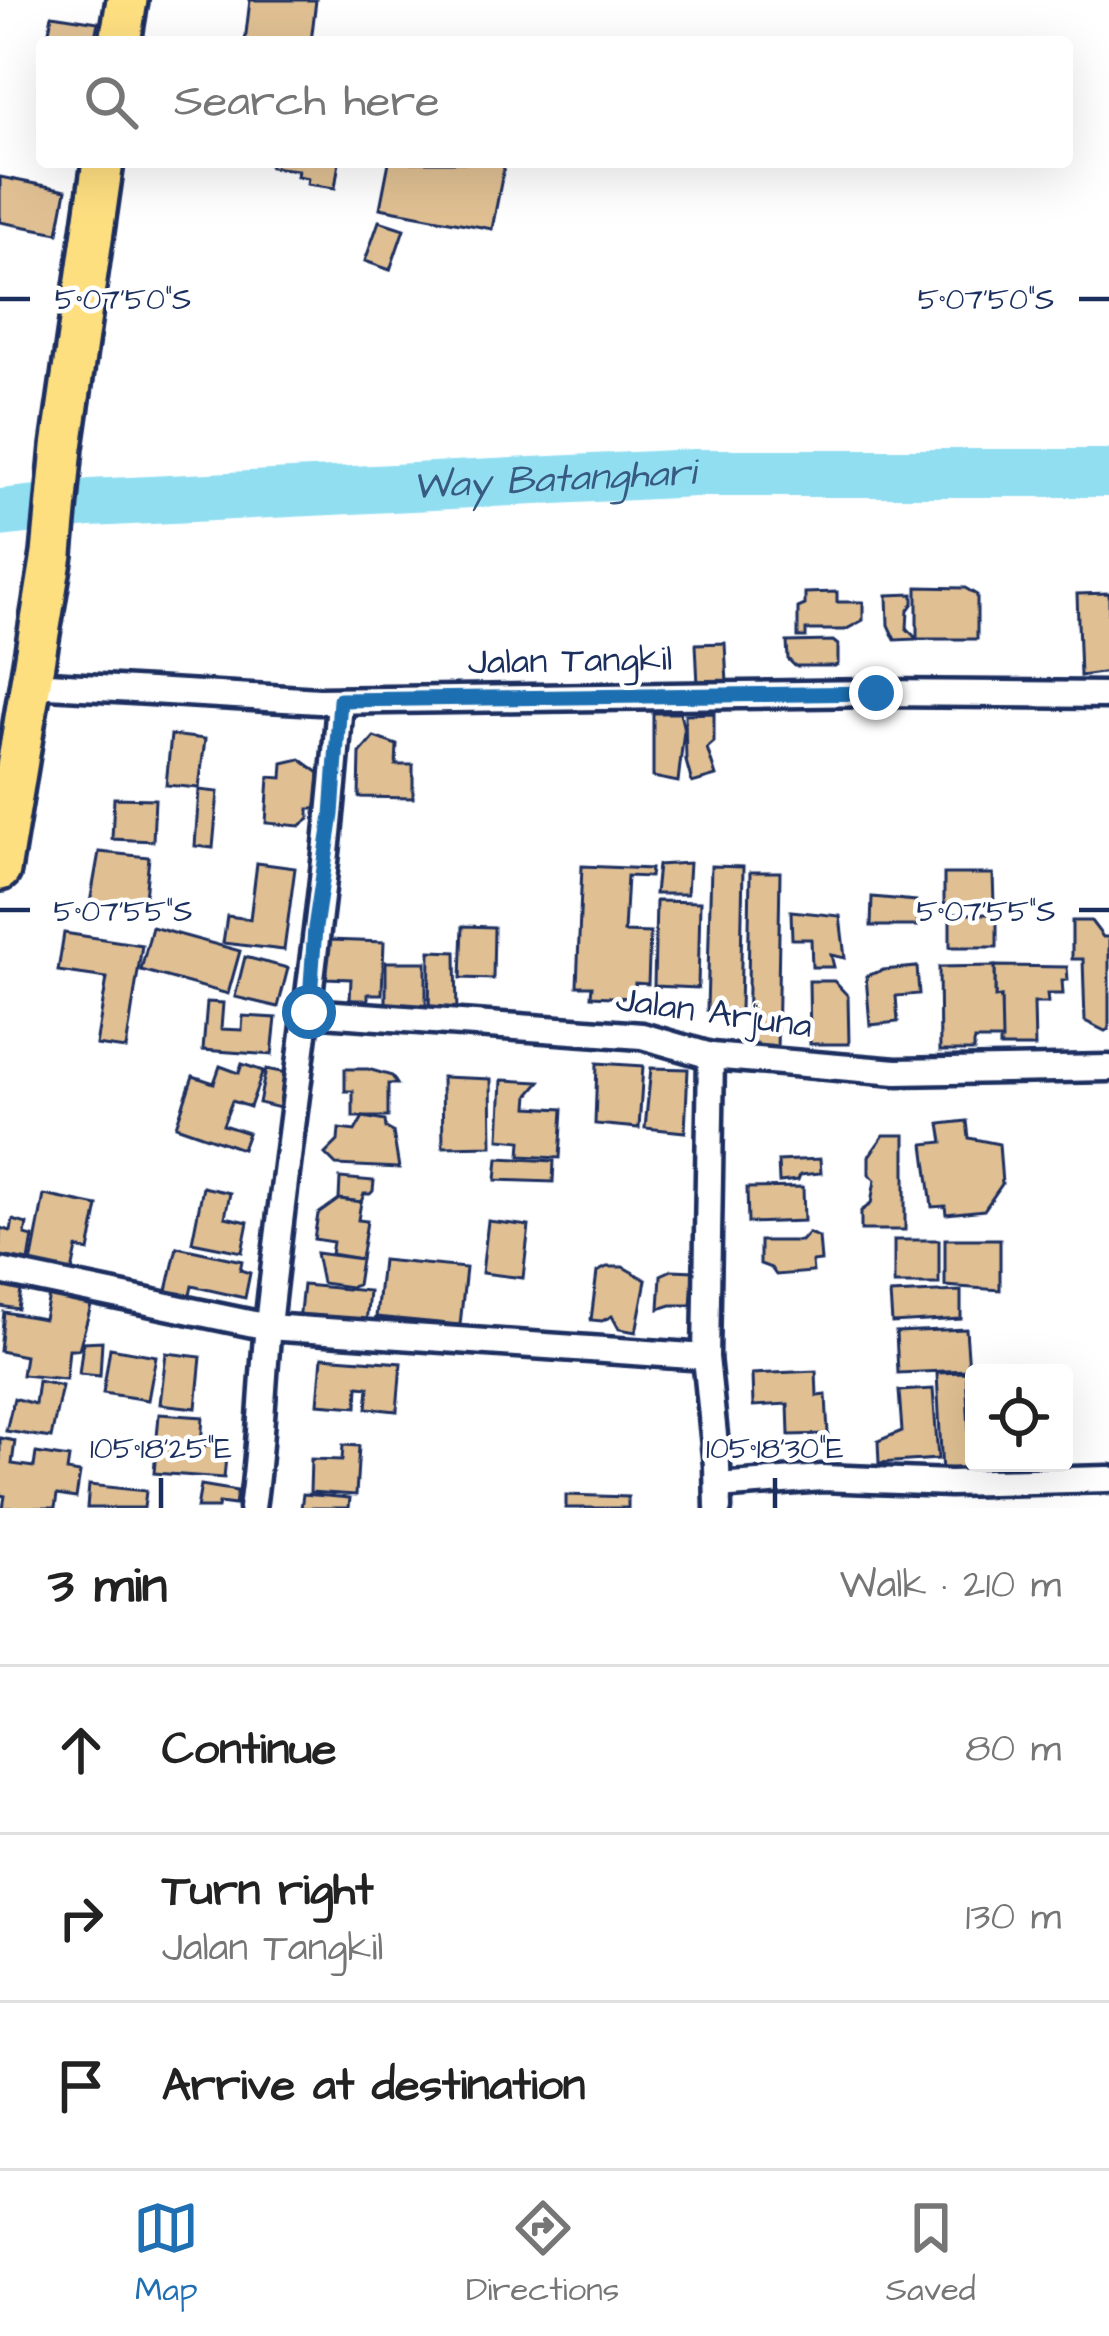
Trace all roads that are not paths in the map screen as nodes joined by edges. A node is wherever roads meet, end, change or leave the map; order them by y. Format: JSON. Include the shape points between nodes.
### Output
{"nodes":[{"id":1,"x":127,"y":0,"type":"edge"},
{"id":2,"x":121,"y":36,"type":"edge"},
{"id":3,"x":102,"y":168,"type":"edge"},
{"id":4,"x":32,"y":684,"type":"junction"},
{"id":5,"x":1109,"y":695,"type":"edge"},
{"id":6,"x":340,"y":700,"type":"junction"},
{"id":7,"x":0,"y":870,"type":"edge"},
{"id":8,"x":309,"y":1012,"type":"junction"},
{"id":9,"x":711,"y":1056,"type":"junction"},
{"id":10,"x":1109,"y":1068,"type":"edge"},
{"id":11,"x":0,"y":1271,"type":"edge"},
{"id":12,"x":268,"y":1327,"type":"junction"},
{"id":13,"x":706,"y":1357,"type":"junction"},
{"id":14,"x":1109,"y":1479,"type":"edge"},
{"id":15,"x":718,"y":1497,"type":"edge"},
{"id":16,"x":252,"y":1508,"type":"edge"}],
"edges":[{"from":1,"to":2,"type":"main road"},
{"from":3,"to":4,"type":"main road"},
{"from":4,"to":6,"type":"street","name":"Jalan Tangkil"},
{"from":4,"to":7,"type":"main road"},
{"from":5,"to":6,"type":"street","name":"Jalan Tangkil"},
{"from":6,"to":8,"type":"street"},
{"from":8,"to":9,"type":"street","name":"Jalan Arjuna","via":[[642,1036]]},
{"from":8,"to":12,"type":"street"},
{"from":9,"to":10,"type":"street","name":"Jalan Arjuna","via":[[896,1072]]},
{"from":9,"to":13,"type":"street"},
{"from":11,"to":12,"type":"street"},
{"from":12,"to":13,"type":"street"},
{"from":12,"to":16,"type":"street"},
{"from":13,"to":15,"type":"street"},
{"from":14,"to":15,"type":"street","via":[[823,1478]]}]}
